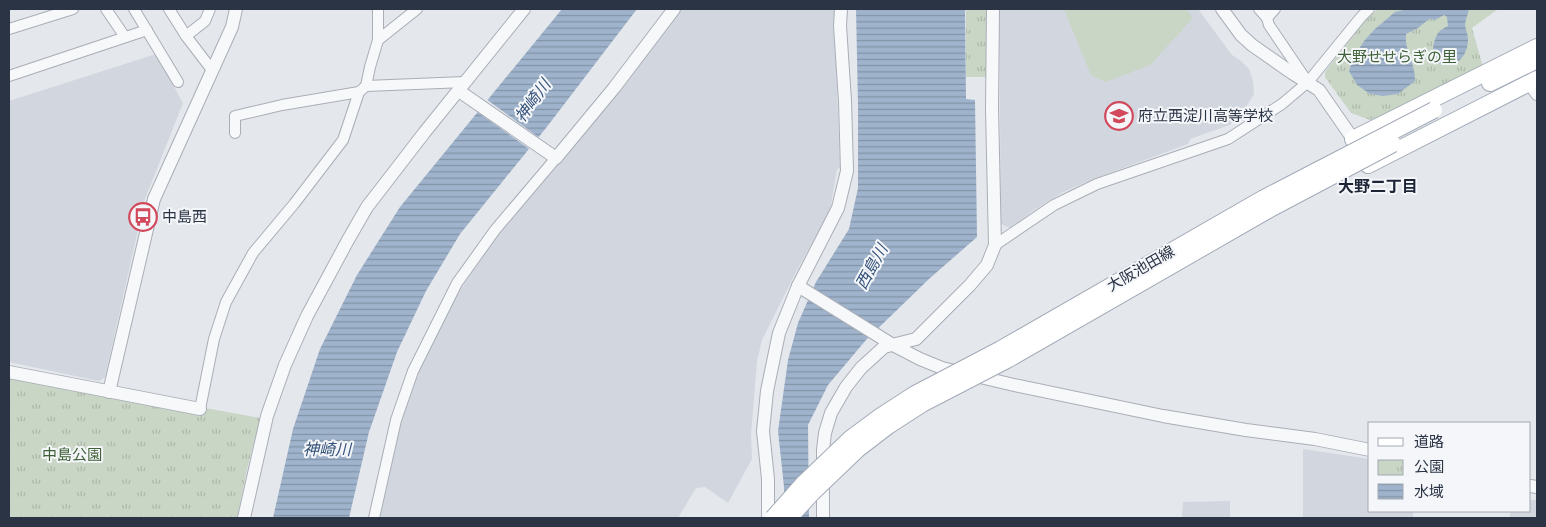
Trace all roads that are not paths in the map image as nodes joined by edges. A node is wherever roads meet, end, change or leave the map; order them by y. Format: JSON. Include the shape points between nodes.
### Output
{"nodes":[{"id":1,"x":73,"y":9,"type":"edge"},
{"id":2,"x":106,"y":9,"type":"edge"},
{"id":3,"x":134,"y":9,"type":"edge"},
{"id":4,"x":169,"y":9,"type":"edge"},
{"id":5,"x":210,"y":9,"type":"edge"},
{"id":6,"x":236,"y":9,"type":"edge"},
{"id":7,"x":378,"y":9,"type":"edge"},
{"id":8,"x":417,"y":9,"type":"edge"},
{"id":9,"x":524,"y":9,"type":"edge"},
{"id":10,"x":674,"y":9,"type":"edge"},
{"id":11,"x":841,"y":9,"type":"edge"},
{"id":12,"x":993,"y":9,"type":"edge"},
{"id":13,"x":1222,"y":9,"type":"edge"},
{"id":14,"x":1259,"y":9,"type":"edge"},
{"id":15,"x":1275,"y":9,"type":"edge"},
{"id":16,"x":1369,"y":9,"type":"edge"},
{"id":17,"x":1358,"y":13,"type":"edge"},
{"id":18,"x":1267,"y":18,"type":"junction"},
{"id":19,"x":9,"y":29,"type":"edge"},
{"id":20,"x":146,"y":30,"type":"junction"},
{"id":21,"x":186,"y":36,"type":"junction"},
{"id":22,"x":125,"y":37,"type":"junction"},
{"id":23,"x":378,"y":40,"type":"junction"},
{"id":24,"x":1537,"y":47,"type":"edge"},
{"id":25,"x":1537,"y":60,"type":"edge"},
{"id":26,"x":212,"y":70,"type":"junction"},
{"id":27,"x":9,"y":76,"type":"edge"},
{"id":28,"x":178,"y":82,"type":"dead end"},
{"id":29,"x":1308,"y":82,"type":"junction"},
{"id":30,"x":1535,"y":83,"type":"edge"},
{"id":31,"x":363,"y":89,"type":"junction"},
{"id":32,"x":464,"y":89,"type":"junction"},
{"id":33,"x":1436,"y":115,"type":"junction"},
{"id":34,"x":235,"y":134,"type":"dead end"},
{"id":35,"x":1353,"y":139,"type":"junction"},
{"id":36,"x":553,"y":156,"type":"junction"},
{"id":37,"x":995,"y":245,"type":"junction"},
{"id":38,"x":802,"y":289,"type":"junction"},
{"id":39,"x":893,"y":345,"type":"junction"},
{"id":40,"x":9,"y":372,"type":"edge"},
{"id":41,"x":109,"y":392,"type":"junction"},
{"id":42,"x":200,"y":409,"type":"joint"},
{"id":43,"x":1368,"y":450,"type":"edge"},
{"id":44,"x":244,"y":518,"type":"edge"},
{"id":45,"x":374,"y":518,"type":"edge"},
{"id":46,"x":768,"y":518,"type":"edge"},
{"id":47,"x":773,"y":518,"type":"edge"},
{"id":48,"x":789,"y":518,"type":"edge"},
{"id":49,"x":823,"y":518,"type":"edge"}],
"edges":[{"from":1,"to":19,"type":"street"},
{"from":2,"to":22,"type":"street"},
{"from":3,"to":20,"type":"street"},
{"from":4,"to":21,"type":"street"},
{"from":5,"to":21,"type":"street","via":[[205,21]]},
{"from":6,"to":26,"type":"street","via":[[232,27]]},
{"from":7,"to":23,"type":"street"},
{"from":8,"to":23,"type":"street"},
{"from":9,"to":32,"type":"street"},
{"from":10,"to":36,"type":"street","via":[[614,88]]},
{"from":11,"to":38,"type":"street","via":[[847,171],[838,208]]},
{"from":12,"to":37,"type":"street"},
{"from":13,"to":29,"type":"street","via":[[1252,45]]},
{"from":14,"to":18,"type":"street"},
{"from":15,"to":18,"type":"street"},
{"from":16,"to":17,"type":"street"},
{"from":17,"to":29,"type":"street"},
{"from":18,"to":29,"type":"street"},
{"from":20,"to":22,"type":"street"},
{"from":20,"to":28,"type":"street"},
{"from":21,"to":26,"type":"street"},
{"from":22,"to":27,"type":"street"},
{"from":23,"to":31,"type":"street"},
{"from":24,"to":35,"type":"main road"},
{"from":25,"to":33,"type":"main road","name":"大阪池田線"},
{"from":26,"to":41,"type":"street","via":[[154,199]]},
{"from":29,"to":35,"type":"street","via":[[1319,90]]},
{"from":29,"to":37,"type":"street","via":[[1282,104],[1228,139],[1097,184],[1054,204]]},
{"from":30,"to":33,"type":"main road","name":"大阪池田線"},
{"from":30,"to":35,"type":"main road","via":[[1368,165]]},
{"from":31,"to":32,"type":"street"},
{"from":31,"to":34,"type":"street","via":[[234,116]]},
{"from":31,"to":42,"type":"street","via":[[343,140],[253,253],[226,302],[214,339]]},
{"from":32,"to":36,"type":"street"},
{"from":32,"to":44,"type":"street","via":[[424,133],[367,207],[307,316],[267,416]]},
{"from":33,"to":47,"type":"main road","name":"大阪池田線","bridge":true,"via":[[1264,198],[1001,350],[915,394],[850,439]]},
{"from":33,"to":48,"type":"main road","name":"大阪池田線","bridge":true,"via":[[1007,360],[922,404],[858,449]]},
{"from":36,"to":45,"type":"street","via":[[462,275],[432,332],[413,371],[396,420]]},
{"from":37,"to":39,"type":"street","via":[[987,265],[916,339]]},
{"from":38,"to":39,"type":"street"},
{"from":38,"to":46,"type":"street","via":[[779,333],[767,391],[763,431]]},
{"from":39,"to":43,"type":"street","via":[[942,368],[1014,385],[1163,416]]},
{"from":39,"to":49,"type":"street","via":[[884,347],[862,368],[831,413],[822,450]]},
{"from":40,"to":41,"type":"street"},
{"from":41,"to":42,"type":"street"}]}
